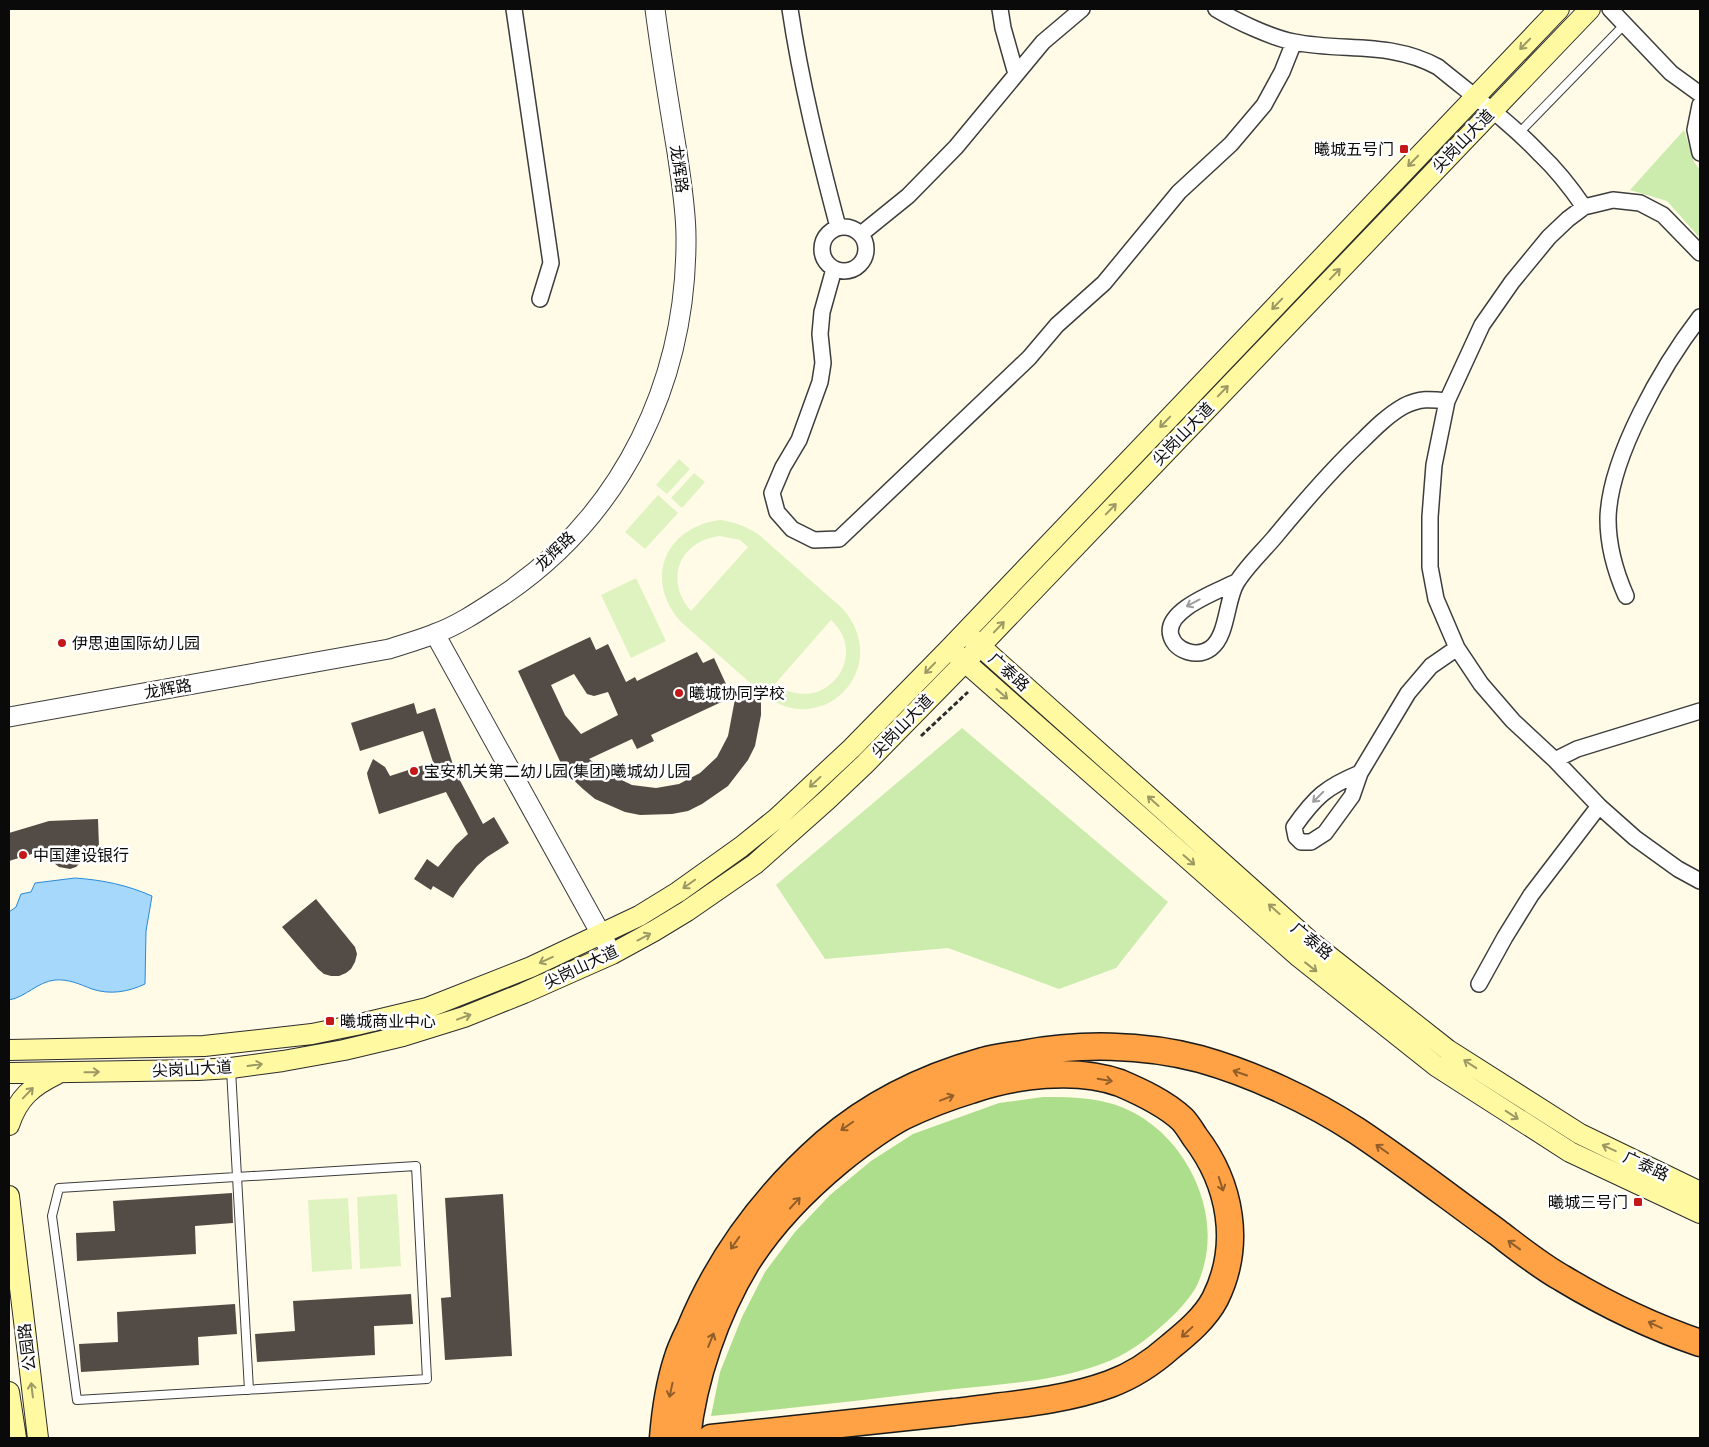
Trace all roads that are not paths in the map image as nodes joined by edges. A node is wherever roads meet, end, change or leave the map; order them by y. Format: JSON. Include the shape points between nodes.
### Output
{"nodes":[{"id":1,"x":514,"y":9,"type":"edge"},
{"id":2,"x":655,"y":9,"type":"edge"},
{"id":3,"x":790,"y":9,"type":"edge"},
{"id":4,"x":1000,"y":9,"type":"edge"},
{"id":5,"x":1082,"y":9,"type":"edge"},
{"id":6,"x":1216,"y":9,"type":"edge"},
{"id":7,"x":1559,"y":9,"type":"edge"},
{"id":8,"x":1590,"y":9,"type":"edge"},
{"id":9,"x":1610,"y":9,"type":"edge"},
{"id":10,"x":1238,"y":14,"type":"edge"},
{"id":11,"x":1624,"y":24,"type":"junction"},
{"id":12,"x":1294,"y":42,"type":"junction"},
{"id":13,"x":1016,"y":74,"type":"junction"},
{"id":14,"x":1700,"y":94,"type":"edge"},
{"id":15,"x":1474,"y":97,"type":"junction"},
{"id":16,"x":1700,"y":105,"type":"edge"},
{"id":17,"x":1492,"y":110,"type":"junction"},
{"id":18,"x":1519,"y":133,"type":"junction"},
{"id":19,"x":1700,"y":153,"type":"edge"},
{"id":20,"x":1584,"y":207,"type":"junction"},
{"id":21,"x":838,"y":228,"type":"junction"},
{"id":22,"x":861,"y":234,"type":"junction"},
{"id":23,"x":1700,"y":254,"type":"edge"},
{"id":24,"x":834,"y":269,"type":"junction"},
{"id":25,"x":540,"y":299,"type":"dead end"},
{"id":26,"x":1700,"y":318,"type":"edge"},
{"id":27,"x":1447,"y":401,"type":"junction"},
{"id":28,"x":1236,"y":582,"type":"junction"},
{"id":29,"x":1626,"y":596,"type":"dead end"},
{"id":30,"x":964,"y":632,"type":"junction"},
{"id":31,"x":435,"y":634,"type":"junction"},
{"id":32,"x":980,"y":646,"type":"junction"},
{"id":33,"x":950,"y":648,"type":"junction"},
{"id":34,"x":1457,"y":648,"type":"junction"},
{"id":35,"x":965,"y":662,"type":"junction"},
{"id":36,"x":1700,"y":711,"type":"edge"},
{"id":37,"x":9,"y":717,"type":"edge"},
{"id":38,"x":1555,"y":760,"type":"junction"},
{"id":39,"x":1360,"y":773,"type":"junction"},
{"id":40,"x":1599,"y":806,"type":"junction"},
{"id":41,"x":1700,"y":882,"type":"edge"},
{"id":42,"x":602,"y":934,"type":"junction"},
{"id":43,"x":612,"y":954,"type":"junction"},
{"id":44,"x":1479,"y":984,"type":"dead end"},
{"id":45,"x":9,"y":1050,"type":"edge"},
{"id":46,"x":231,"y":1068,"type":"junction"},
{"id":47,"x":9,"y":1073,"type":"edge"},
{"id":48,"x":59,"y":1073,"type":"junction"},
{"id":49,"x":895,"y":1108,"type":"junction"},
{"id":50,"x":9,"y":1125,"type":"edge"},
{"id":51,"x":237,"y":1177,"type":"junction"},
{"id":52,"x":1700,"y":1192,"type":"edge"},
{"id":53,"x":9,"y":1196,"type":"edge"},
{"id":54,"x":1700,"y":1213,"type":"edge"},
{"id":55,"x":1700,"y":1342,"type":"edge"},
{"id":56,"x":249,"y":1390,"type":"junction"},
{"id":57,"x":9,"y":1392,"type":"edge"},
{"id":58,"x":16,"y":1438,"type":"edge"},
{"id":59,"x":38,"y":1438,"type":"edge"},
{"id":60,"x":663,"y":1438,"type":"edge"},
{"id":61,"x":687,"y":1438,"type":"edge"},
{"id":62,"x":711,"y":1438,"type":"edge"}],
"edges":[{"from":1,"to":25,"type":"street","via":[[550,263]]},
{"from":2,"to":31,"type":"street","name":"龙辉路","via":[[682,186],[686,235],[685,285],[665,383],[646,429],[622,473],[559,551],[521,583],[479,611]]},
{"from":3,"to":21,"type":"street","via":[[799,70]]},
{"from":4,"to":13,"type":"street","via":[[1002,28]]},
{"from":5,"to":13,"type":"street","via":[[1043,42]]},
{"from":6,"to":10,"type":"street"},
{"from":7,"to":15,"type":"main road","name":"尖岗山大道","one_way":true},
{"from":8,"to":17,"type":"main road","name":"尖岗山大道"},
{"from":9,"to":11,"type":"street"},
{"from":10,"to":12,"type":"street"},
{"from":11,"to":14,"type":"street","via":[[1671,73]]},
{"from":11,"to":18,"type":"lane"},
{"from":12,"to":15,"type":"street","via":[[1415,56],[1438,67]]},
{"from":12,"to":24,"type":"street","via":[[1264,104],[1231,144],[1180,192],[1104,283],[838,539],[814,540],[792,530],[777,512],[772,493],[799,440],[820,382],[822,312]]},
{"from":13,"to":22,"type":"street","via":[[956,146],[908,196]]},
{"from":15,"to":17,"type":"street"},
{"from":15,"to":30,"type":"main road","name":"尖岗山大道","one_way":true},
{"from":16,"to":19,"type":"street","via":[[1695,130]]},
{"from":17,"to":18,"type":"street"},
{"from":32,"to":17,"type":"main road","name":"尖岗山大道","one_way":true},
{"from":18,"to":20,"type":"street","via":[[1568,184]]},
{"from":20,"to":23,"type":"street","via":[[1612,200],[1640,203],[1663,215]]},
{"from":20,"to":27,"type":"street","via":[[1549,237],[1512,282],[1482,325]]},
{"from":21,"to":22,"type":"street","via":[[846,226]]},
{"from":21,"to":24,"type":"street","via":[[825,237],[822,250],[826,262]]},
{"from":22,"to":24,"type":"street","via":[[866,248],[865,258],[852,270]]},
{"from":26,"to":29,"type":"street","via":[[1683,339],[1646,405],[1626,445],[1612,490],[1608,519],[1611,550]]},
{"from":27,"to":28,"type":"street","via":[[1426,398],[1404,406],[1381,422],[1345,457]]},
{"from":27,"to":34,"type":"street","via":[[1434,465],[1430,567],[1436,599]]},
{"from":28,"to":28,"type":"street","one_way":true,"via":[[1186,606],[1176,616],[1170,631],[1172,641],[1193,653],[1212,647],[1220,636]]},
{"from":30,"to":32,"type":"main road","name":"广泰路"},
{"from":30,"to":33,"type":"main road","name":"尖岗山大道"},
{"from":31,"to":37,"type":"street","name":"龙辉路","via":[[389,649]]},
{"from":31,"to":42,"type":"street"},
{"from":32,"to":35,"type":"main road","name":"尖岗山大道"},
{"from":52,"to":32,"type":"main road","name":"广泰路","one_way":true,"via":[[1580,1134],[1448,1050],[1311,942]]},
{"from":33,"to":35,"type":"main road","name":"广泰路"},
{"from":33,"to":42,"type":"main road","name":"尖岗山大道","one_way":true,"via":[[852,748],[777,818],[678,892]]},
{"from":34,"to":38,"type":"street","via":[[1513,721]]},
{"from":34,"to":39,"type":"street","via":[[1431,666],[1408,692]]},
{"from":43,"to":35,"type":"main road","name":"尖岗山大道","one_way":true,"via":[[687,911],[754,864],[859,770]]},
{"from":35,"to":54,"type":"main road","name":"广泰路","one_way":true,"via":[[1299,957],[1436,1066],[1570,1152]]},
{"from":36,"to":38,"type":"street","via":[[1577,748]]},
{"from":38,"to":40,"type":"street"},
{"from":39,"to":39,"type":"street","one_way":true,"via":[[1338,782],[1307,808],[1294,827],[1301,842],[1312,842],[1325,833],[1352,796]]},
{"from":40,"to":41,"type":"street","via":[[1635,838]]},
{"from":40,"to":44,"type":"street","via":[[1531,895]]},
{"from":42,"to":43,"type":"street"},
{"from":42,"to":45,"type":"main road","name":"尖岗山大道","one_way":true,"via":[[531,967],[428,1008],[356,1025],[276,1039],[204,1046]]},
{"from":46,"to":43,"type":"main road","name":"尖岗山大道","one_way":true,"via":[[336,1052],[403,1036],[464,1017]]},
{"from":48,"to":46,"type":"main road","name":"尖岗山大道","one_way":true},
{"from":46,"to":51,"type":"lane"},
{"from":47,"to":48,"type":"main road","name":"尖岗山大道"},
{"from":50,"to":48,"type":"main road","one_way":true,"via":[[15,1109],[29,1090]]},
{"from":55,"to":49,"type":"highway","one_way":true,"via":[[1663,1329],[1561,1278],[1354,1130],[1302,1100],[1199,1059],[1144,1049],[1087,1047],[1041,1050],[984,1060],[937,1076]]},
{"from":49,"to":60,"type":"highway","one_way":true,"via":[[844,1127],[798,1166],[758,1211],[728,1253],[702,1299],[677,1360]]},
{"from":61,"to":49,"type":"highway","one_way":true,"via":[[701,1366],[724,1308],[748,1262],[779,1219],[816,1180],[859,1145]]},
{"from":49,"to":62,"type":"highway","one_way":true,"via":[[948,1097],[994,1082],[1042,1075],[1080,1075],[1116,1082],[1151,1098],[1182,1120],[1202,1146],[1217,1172],[1228,1208],[1230,1241],[1225,1274],[1213,1302],[1190,1330],[1164,1352],[1112,1384],[1029,1403]]},
{"from":51,"to":56,"type":"lane"},
{"from":51,"to":56,"type":"lane","via":[[60,1188],[52,1216],[77,1400]]},
{"from":51,"to":56,"type":"lane","via":[[416,1166],[427,1378]]},
{"from":59,"to":53,"type":"main road","name":"公园路","one_way":true},
{"from":57,"to":58,"type":"main road","name":"公园路"}]}
